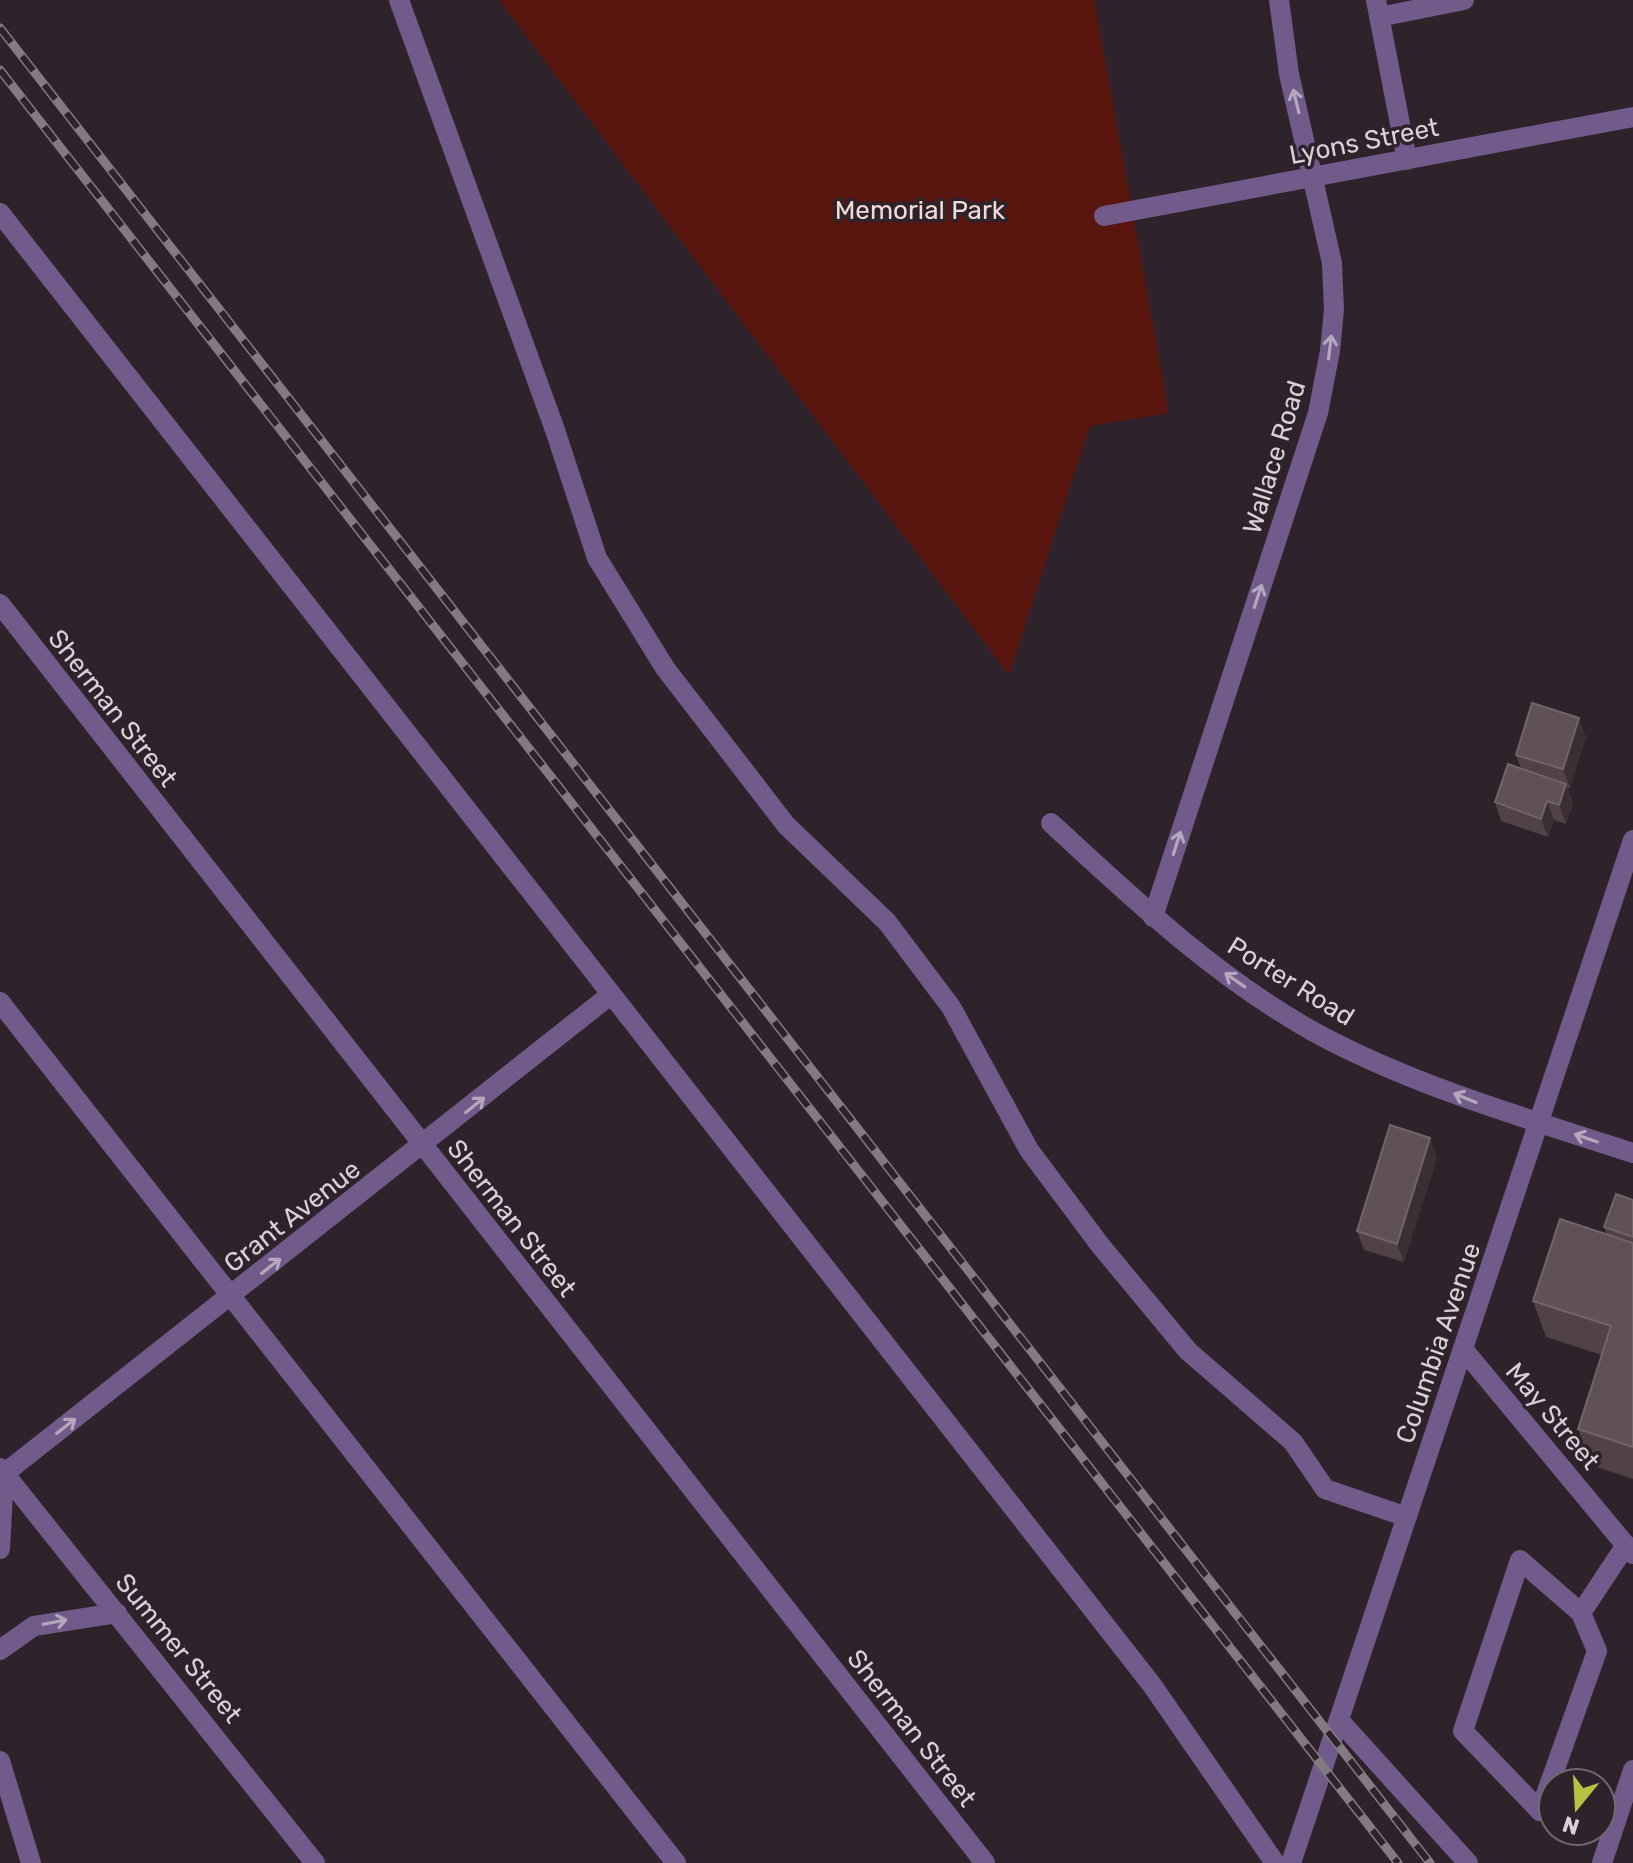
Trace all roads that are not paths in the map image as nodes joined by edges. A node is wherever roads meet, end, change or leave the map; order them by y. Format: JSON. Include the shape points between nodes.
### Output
{"nodes":[{"id":1,"x":399,"y":0,"type":"edge"},
{"id":2,"x":1279,"y":0,"type":"edge"},
{"id":3,"x":1464,"y":0,"type":"edge"},
{"id":4,"x":1378,"y":8,"type":"edge"},
{"id":5,"x":1633,"y":117,"type":"edge"},
{"id":6,"x":1407,"y":160,"type":"junction"},
{"id":7,"x":1315,"y":177,"type":"junction"},
{"id":8,"x":0,"y":213,"type":"edge"},
{"id":9,"x":1104,"y":216,"type":"dead end"},
{"id":10,"x":0,"y":604,"type":"edge"},
{"id":11,"x":1051,"y":823,"type":"dead end"},
{"id":12,"x":1633,"y":840,"type":"edge"},
{"id":13,"x":1153,"y":917,"type":"junction"},
{"id":14,"x":609,"y":996,"type":"junction"},
{"id":15,"x":0,"y":1002,"type":"edge"},
{"id":16,"x":1539,"y":1122,"type":"junction"},
{"id":17,"x":423,"y":1147,"type":"junction"},
{"id":18,"x":1633,"y":1153,"type":"edge"},
{"id":19,"x":231,"y":1297,"type":"junction"},
{"id":20,"x":1463,"y":1349,"type":"junction"},
{"id":21,"x":1,"y":1473,"type":"edge"},
{"id":22,"x":1407,"y":1517,"type":"junction"},
{"id":23,"x":0,"y":1549,"type":"edge"},
{"id":24,"x":1630,"y":1550,"type":"edge"},
{"id":25,"x":117,"y":1613,"type":"junction"},
{"id":26,"x":1581,"y":1613,"type":"junction"},
{"id":27,"x":0,"y":1650,"type":"edge"},
{"id":28,"x":1339,"y":1720,"type":"junction"},
{"id":29,"x":0,"y":1761,"type":"edge"},
{"id":30,"x":1633,"y":1770,"type":"edge"},
{"id":31,"x":31,"y":1863,"type":"edge"},
{"id":32,"x":315,"y":1863,"type":"edge"},
{"id":33,"x":676,"y":1863,"type":"edge"},
{"id":34,"x":985,"y":1863,"type":"edge"},
{"id":35,"x":1275,"y":1863,"type":"edge"},
{"id":36,"x":1291,"y":1863,"type":"edge"},
{"id":37,"x":1468,"y":1863,"type":"edge"},
{"id":38,"x":1602,"y":1863,"type":"edge"}],
"edges":[{"from":1,"to":22,"type":"street","via":[[597,558],[665,668],[786,825],[887,922],[951,1007],[1029,1150],[1188,1351],[1293,1442],[1325,1489]]},
{"from":7,"to":2,"type":"street","name":"Wallace Road","one_way":true,"via":[[1289,74]]},
{"from":3,"to":4,"type":"street"},
{"from":4,"to":6,"type":"street"},
{"from":5,"to":6,"type":"street","name":"Lyons Street"},
{"from":6,"to":7,"type":"street","name":"Lyons Street"},
{"from":7,"to":9,"type":"street","name":"Lyons Street"},
{"from":13,"to":7,"type":"street","name":"Wallace Road","one_way":true,"via":[[1318,413],[1334,309],[1332,263]]},
{"from":8,"to":14,"type":"street"},
{"from":10,"to":17,"type":"street","name":"Sherman Street"},
{"from":11,"to":13,"type":"street","name":"Porter Road"},
{"from":12,"to":16,"type":"street","name":"Columbia Avenue"},
{"from":16,"to":13,"type":"street","name":"Porter Road","one_way":true,"via":[[1480,1104],[1314,1031]]},
{"from":17,"to":14,"type":"street","name":"Grant Avenue","one_way":true},
{"from":14,"to":35,"type":"street","via":[[1152,1685]]},
{"from":15,"to":19,"type":"street"},
{"from":18,"to":16,"type":"street","name":"Porter Road","one_way":true},
{"from":16,"to":20,"type":"street","name":"Columbia Avenue"},
{"from":19,"to":17,"type":"street","name":"Grant Avenue","one_way":true},
{"from":17,"to":34,"type":"street","name":"Sherman Street"},
{"from":21,"to":19,"type":"street","name":"Grant Avenue","one_way":true},
{"from":19,"to":33,"type":"street"},
{"from":20,"to":22,"type":"street","name":"Columbia Avenue"},
{"from":20,"to":24,"type":"street","name":"May Street"},
{"from":21,"to":23,"type":"street"},
{"from":21,"to":25,"type":"street","name":"Summer Street"},
{"from":22,"to":28,"type":"street","name":"Columbia Avenue"},
{"from":24,"to":26,"type":"street"},
{"from":27,"to":25,"type":"street","one_way":true,"via":[[21,1633],[51,1621]]},
{"from":25,"to":32,"type":"street","name":"Summer Street"},
{"from":26,"to":26,"type":"street","via":[[1520,1560],[1463,1731],[1540,1811],[1597,1651]]},
{"from":28,"to":36,"type":"street","name":"Columbia Avenue"},
{"from":28,"to":37,"type":"street"},
{"from":29,"to":31,"type":"street"},
{"from":30,"to":38,"type":"street"}]}
